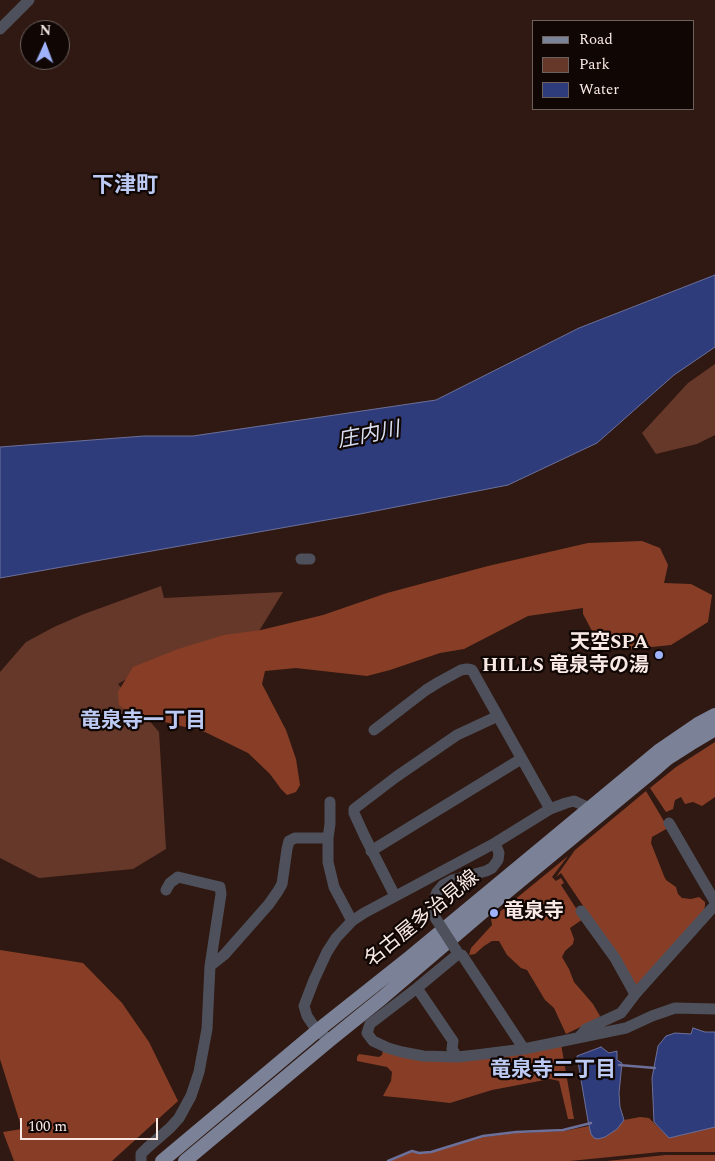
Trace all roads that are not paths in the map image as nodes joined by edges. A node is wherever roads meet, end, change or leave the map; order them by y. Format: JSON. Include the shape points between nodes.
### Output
{"nodes":[{"id":1,"x":29,"y":0,"type":"edge"},
{"id":2,"x":19,"y":9,"type":"junction"},
{"id":3,"x":0,"y":20,"type":"edge"},
{"id":4,"x":0,"y":29,"type":"edge"},
{"id":5,"x":715,"y":715,"type":"edge"},
{"id":6,"x":498,"y":716,"type":"junction"},
{"id":7,"x":715,"y":729,"type":"edge"},
{"id":8,"x":374,"y":730,"type":"dead end"},
{"id":9,"x":521,"y":759,"type":"junction"},
{"id":10,"x":330,"y":802,"type":"dead end"},
{"id":11,"x":589,"y":808,"type":"junction"},
{"id":12,"x":550,"y":810,"type":"junction"},
{"id":13,"x":669,"y":824,"type":"dead end"},
{"id":14,"x":328,"y":838,"type":"junction"},
{"id":15,"x":495,"y":842,"type":"junction"},
{"id":16,"x":371,"y":851,"type":"junction"},
{"id":17,"x":166,"y":890,"type":"dead end"},
{"id":18,"x":395,"y":896,"type":"junction"},
{"id":19,"x":715,"y":903,"type":"edge"},
{"id":20,"x":581,"y":910,"type":"dead end"},
{"id":21,"x":352,"y":921,"type":"junction"},
{"id":22,"x":457,"y":952,"type":"junction"},
{"id":23,"x":210,"y":966,"type":"junction"},
{"id":24,"x":417,"y":988,"type":"junction"},
{"id":25,"x":635,"y":994,"type":"junction"},
{"id":26,"x":715,"y":1009,"type":"edge"},
{"id":27,"x":317,"y":1031,"type":"junction"},
{"id":28,"x":579,"y":1038,"type":"junction"},
{"id":29,"x":330,"y":1040,"type":"junction"},
{"id":30,"x":524,"y":1048,"type":"junction"},
{"id":31,"x":457,"y":1057,"type":"junction"},
{"id":32,"x":141,"y":1161,"type":"edge"},
{"id":33,"x":162,"y":1161,"type":"edge"},
{"id":34,"x":186,"y":1161,"type":"edge"}],
"edges":[{"from":1,"to":2,"type":"street"},
{"from":2,"to":3,"type":"street"},
{"from":2,"to":4,"type":"street"},
{"from":5,"to":11,"type":"main road","name":"名古屋多治見線","via":[[660,750]]},
{"from":6,"to":8,"type":"street","via":[[472,670],[467,669],[426,690]]},
{"from":6,"to":9,"type":"street"},
{"from":6,"to":16,"type":"street","via":[[457,735],[354,809]]},
{"from":7,"to":29,"type":"main road","name":"名古屋多治見線","via":[[661,764]]},
{"from":9,"to":12,"type":"street"},
{"from":9,"to":16,"type":"street"},
{"from":10,"to":14,"type":"street"},
{"from":11,"to":12,"type":"street","via":[[574,801]]},
{"from":11,"to":27,"type":"main road","name":"名古屋多治見線"},
{"from":12,"to":15,"type":"street"},
{"from":13,"to":19,"type":"street"},
{"from":14,"to":21,"type":"street","via":[[328,862],[334,886]]},
{"from":14,"to":23,"type":"street","via":[[289,841],[278,891],[224,955]]},
{"from":15,"to":18,"type":"street"},
{"from":15,"to":22,"type":"street","bridge":true,"via":[[499,853],[492,868],[443,885],[433,903],[436,920]]},
{"from":16,"to":18,"type":"street"},
{"from":17,"to":23,"type":"street","via":[[178,877],[220,887]]},
{"from":18,"to":21,"type":"street"},
{"from":19,"to":25,"type":"street"},
{"from":20,"to":25,"type":"street","via":[[615,958]]},
{"from":21,"to":27,"type":"street","via":[[328,952],[304,1006]]},
{"from":22,"to":24,"type":"street"},
{"from":22,"to":30,"type":"street"},
{"from":23,"to":32,"type":"street","via":[[207,1029],[191,1096],[179,1118],[141,1154]]},
{"from":24,"to":31,"type":"street","via":[[453,1042],[452,1049]]},
{"from":24,"to":31,"type":"street","via":[[370,1024],[366,1033],[388,1048],[402,1052]]},
{"from":25,"to":28,"type":"street","via":[[621,1013],[586,1029]]},
{"from":26,"to":28,"type":"street","via":[[675,1008],[626,1028]]},
{"from":27,"to":29,"type":"street"},
{"from":27,"to":33,"type":"main road","name":"名古屋多治見線"},
{"from":28,"to":30,"type":"street"},
{"from":29,"to":34,"type":"main road","name":"名古屋多治見線"},
{"from":30,"to":31,"type":"street"}]}
